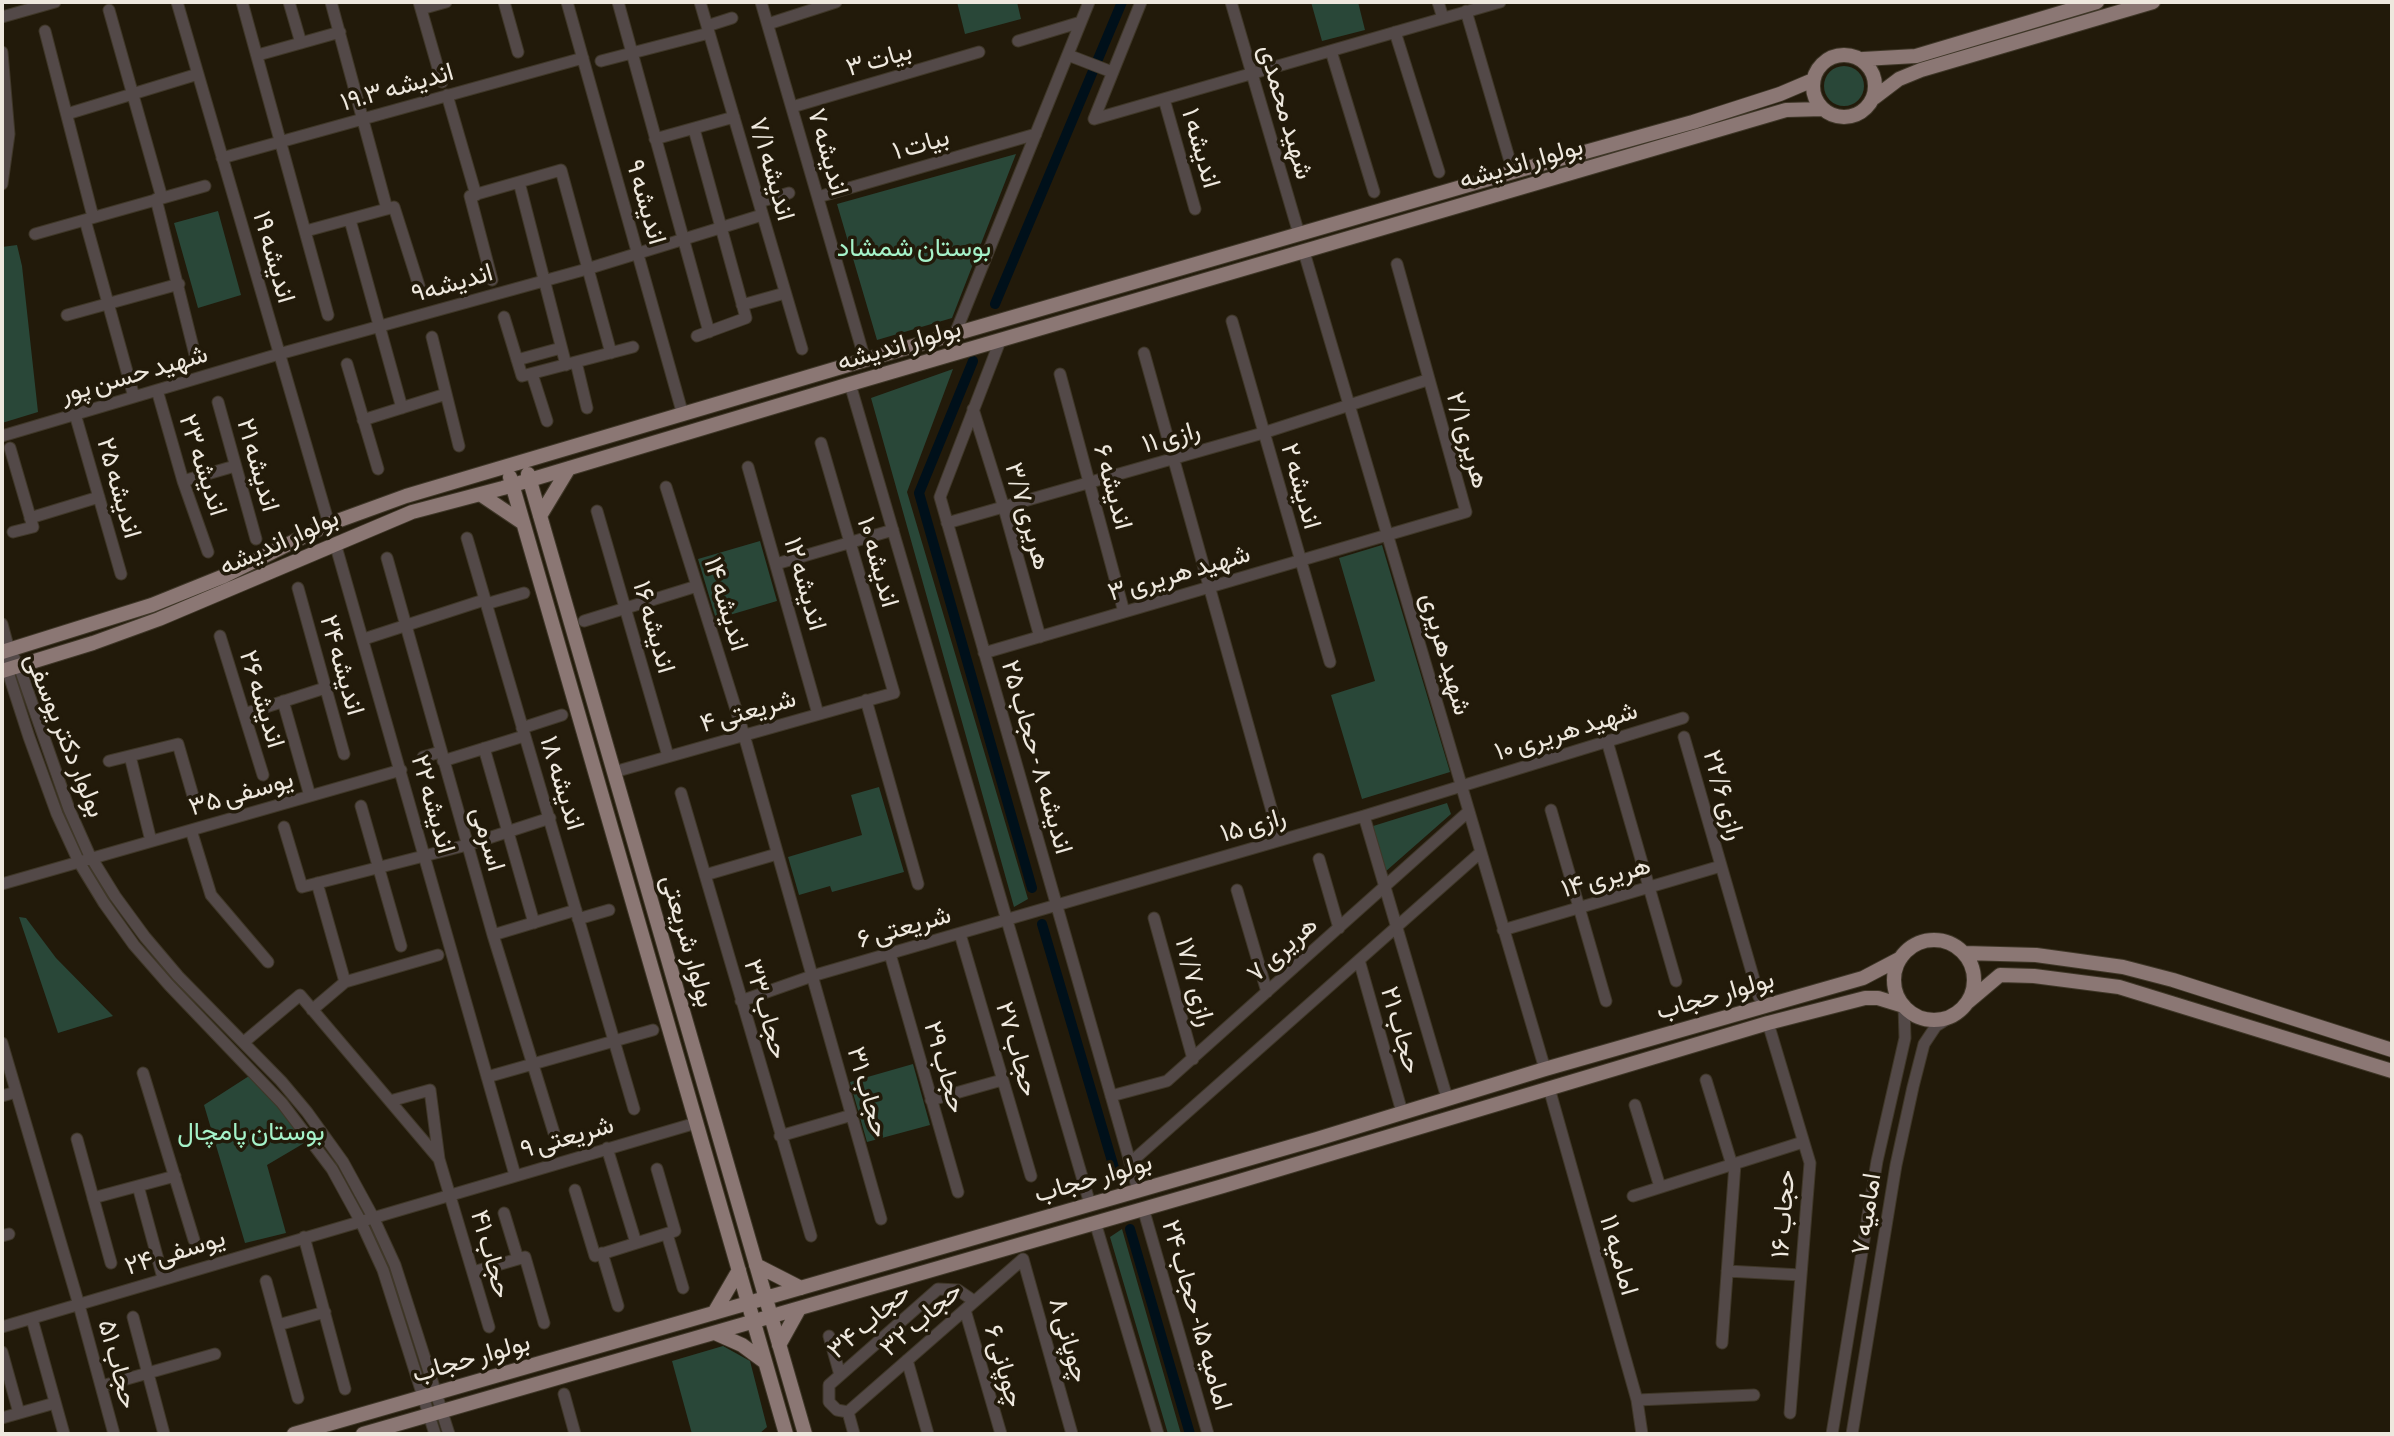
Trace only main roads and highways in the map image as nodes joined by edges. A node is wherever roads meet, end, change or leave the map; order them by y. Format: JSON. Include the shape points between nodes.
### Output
{"nodes":[{"id":1,"x":2097,"y":2,"type":"edge"},
{"id":2,"x":2153,"y":2,"type":"edge"},
{"id":3,"x":1863,"y":59,"type":"junction"},
{"id":4,"x":1813,"y":80,"type":"junction"},
{"id":5,"x":1874,"y":98,"type":"junction"},
{"id":6,"x":1823,"y":109,"type":"junction"},
{"id":7,"x":1299,"y":234,"type":"junction"},
{"id":8,"x":1304,"y":252,"type":"junction"},
{"id":9,"x":525,"y":462,"type":"junction"},
{"id":10,"x":507,"y":467,"type":"junction"},
{"id":11,"x":569,"y":468,"type":"junction"},
{"id":12,"x":530,"y":480,"type":"junction"},
{"id":13,"x":512,"y":485,"type":"junction"},
{"id":14,"x":480,"y":494,"type":"junction"},
{"id":15,"x":540,"y":516,"type":"junction"},
{"id":16,"x":523,"y":523,"type":"junction"},
{"id":17,"x":6,"y":651,"type":"edge"},
{"id":18,"x":9,"y":669,"type":"edge"},
{"id":19,"x":1964,"y":953,"type":"junction"},
{"id":20,"x":1901,"y":958,"type":"junction"},
{"id":21,"x":1968,"y":1002,"type":"junction"},
{"id":22,"x":2241,"y":1003,"type":"junction"},
{"id":23,"x":1904,"y":1006,"type":"junction"},
{"id":24,"x":2234,"y":1022,"type":"junction"},
{"id":25,"x":2392,"y":1050,"type":"edge"},
{"id":26,"x":2392,"y":1071,"type":"edge"},
{"id":27,"x":1317,"y":1139,"type":"junction"},
{"id":28,"x":1321,"y":1156,"type":"junction"},
{"id":29,"x":756,"y":1265,"type":"junction"},
{"id":30,"x":739,"y":1270,"type":"junction"},
{"id":31,"x":801,"y":1288,"type":"junction"},
{"id":32,"x":766,"y":1298,"type":"junction"},
{"id":33,"x":748,"y":1303,"type":"junction"},
{"id":34,"x":799,"y":1309,"type":"junction"},
{"id":35,"x":714,"y":1313,"type":"junction"},
{"id":36,"x":771,"y":1317,"type":"junction"},
{"id":37,"x":754,"y":1322,"type":"junction"},
{"id":38,"x":715,"y":1333,"type":"junction"},
{"id":39,"x":779,"y":1345,"type":"junction"},
{"id":40,"x":766,"y":1363,"type":"junction"},
{"id":41,"x":294,"y":1434,"type":"edge"},
{"id":42,"x":363,"y":1434,"type":"edge"},
{"id":43,"x":786,"y":1434,"type":"edge"},
{"id":44,"x":805,"y":1434,"type":"edge"}],
"edges":[{"from":1,"to":3,"type":"main road","via":[[1916,56]]},
{"from":2,"to":5,"type":"main road","via":[[1921,70]]},
{"from":3,"to":4,"type":"main road","via":[[1832,57]]},
{"from":3,"to":5,"type":"main road","via":[[1875,77]]},
{"from":4,"to":6,"type":"main road"},
{"from":4,"to":7,"type":"main road","name":"بولوار اندیشه","via":[[1693,122]]},
{"from":5,"to":6,"type":"main road","via":[[1851,117]]},
{"from":6,"to":8,"type":"main road","name":"بولوار اندیشه","via":[[1786,110]]},
{"from":7,"to":8,"type":"main road"},
{"from":7,"to":9,"type":"main road","name":"بولوار اندیشه"},
{"from":8,"to":11,"type":"main road","name":"بولوار اندیشه"},
{"from":9,"to":10,"type":"main road","name":"بولوار اندیشه"},
{"from":9,"to":12,"type":"main road","name":"بولوار شریعتی"},
{"from":10,"to":13,"type":"main road","name":"بولوار شریعتی"},
{"from":10,"to":17,"type":"main road","name":"بولوار اندیشه","via":[[329,524],[166,599]]},
{"from":11,"to":12,"type":"main road","name":"بولوار اندیشه"},
{"from":11,"to":15,"type":"main road"},
{"from":12,"to":13,"type":"main road","name":"بولوار اندیشه"},
{"from":12,"to":15,"type":"main road","name":"بولوار شریعتی"},
{"from":13,"to":14,"type":"main road","name":"بولوار اندیشه"},
{"from":13,"to":16,"type":"main road","name":"بولوار شریعتی"},
{"from":14,"to":16,"type":"main road"},
{"from":14,"to":18,"type":"main road","name":"بولوار اندیشه","via":[[412,512],[159,619]]},
{"from":15,"to":29,"type":"main road","name":"بولوار شریعتی"},
{"from":16,"to":30,"type":"main road","name":"بولوار شریعتی"},
{"from":19,"to":20,"type":"main road","via":[[1937,940],[1917,944]]},
{"from":19,"to":21,"type":"main road","via":[[1974,972]]},
{"from":19,"to":22,"type":"main road","via":[[2036,955],[2123,967]]},
{"from":20,"to":23,"type":"main road","via":[[1895,988]]},
{"from":20,"to":27,"type":"main road","name":"بولوار حجاب","via":[[1863,978]]},
{"from":21,"to":23,"type":"main road","via":[[1952,1016],[1932,1020]]},
{"from":21,"to":24,"type":"main road","via":[[2000,975],[2034,976],[2119,987]]},
{"from":22,"to":24,"type":"main road"},
{"from":22,"to":25,"type":"main road"},
{"from":23,"to":28,"type":"main road","name":"بولوار حجاب","via":[[1865,998]]},
{"from":24,"to":26,"type":"main road"},
{"from":27,"to":28,"type":"main road"},
{"from":27,"to":31,"type":"main road","name":"بولوار حجاب"},
{"from":28,"to":34,"type":"main road","name":"بولوار حجاب"},
{"from":29,"to":31,"type":"main road"},
{"from":29,"to":32,"type":"main road","name":"بولوار شریعتی"},
{"from":30,"to":33,"type":"main road","name":"بولوار شریعتی"},
{"from":30,"to":35,"type":"main road"},
{"from":31,"to":32,"type":"main road","name":"بولوار حجاب"},
{"from":32,"to":33,"type":"main road","name":"بولوار حجاب"},
{"from":32,"to":36,"type":"main road","name":"بولوار شریعتی"},
{"from":33,"to":35,"type":"main road","name":"بولوار حجاب"},
{"from":33,"to":37,"type":"main road","name":"بولوار شریعتی"},
{"from":34,"to":36,"type":"main road","name":"بولوار حجاب"},
{"from":34,"to":39,"type":"main road"},
{"from":35,"to":41,"type":"main road","name":"بولوار حجاب"},
{"from":36,"to":37,"type":"main road","name":"بولوار حجاب"},
{"from":36,"to":39,"type":"main road","name":"بولوار شریعتی"},
{"from":37,"to":38,"type":"main road","name":"بولوار حجاب"},
{"from":37,"to":40,"type":"main road","name":"بولوار شریعتی"},
{"from":38,"to":40,"type":"main road"},
{"from":38,"to":42,"type":"main road","name":"بولوار حجاب"},
{"from":39,"to":44,"type":"main road","name":"بولوار شریعتی"},
{"from":40,"to":43,"type":"main road","name":"بولوار شریعتی"}]}
